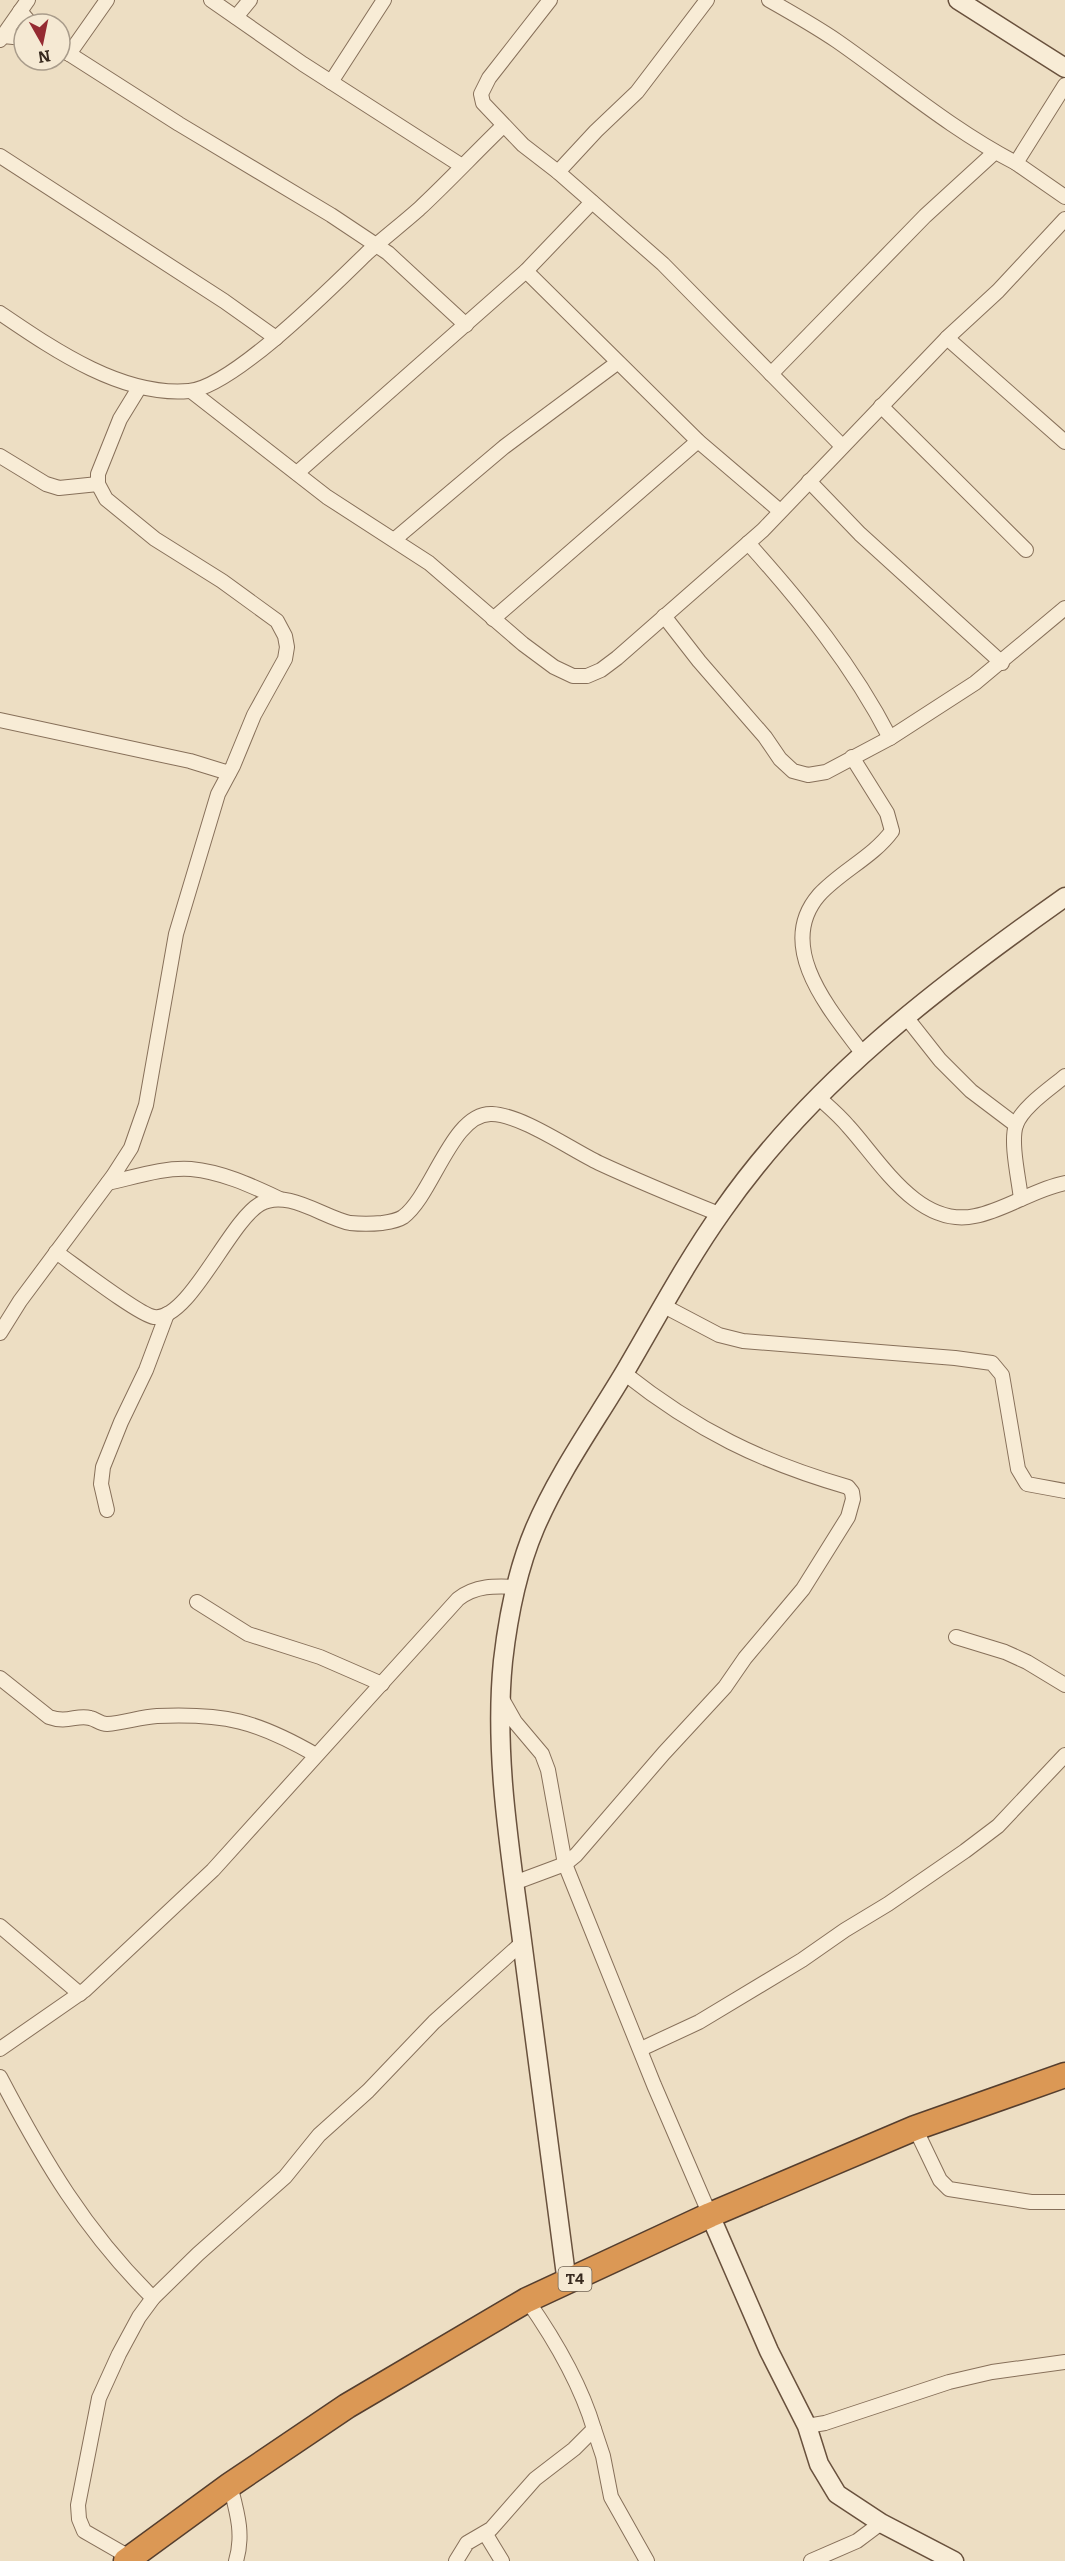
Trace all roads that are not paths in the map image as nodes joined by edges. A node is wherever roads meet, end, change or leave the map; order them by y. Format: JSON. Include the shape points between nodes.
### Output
{"nodes":[{"id":1,"x":107,"y":0,"type":"edge"},
{"id":2,"x":211,"y":0,"type":"edge"},
{"id":3,"x":250,"y":0,"type":"edge"},
{"id":4,"x":384,"y":0,"type":"edge"},
{"id":5,"x":550,"y":0,"type":"edge"},
{"id":6,"x":707,"y":0,"type":"edge"},
{"id":7,"x":769,"y":0,"type":"edge"},
{"id":8,"x":958,"y":0,"type":"edge"},
{"id":9,"x":24,"y":6,"type":"edge"},
{"id":10,"x":236,"y":17,"type":"junction"},
{"id":11,"x":2,"y":38,"type":"edge"},
{"id":12,"x":72,"y":42,"type":"edge"},
{"id":13,"x":72,"y":55,"type":"edge"},
{"id":14,"x":1065,"y":68,"type":"edge"},
{"id":15,"x":331,"y":82,"type":"junction"},
{"id":16,"x":1065,"y":85,"type":"edge"},
{"id":17,"x":503,"y":126,"type":"junction"},
{"id":18,"x":995,"y":153,"type":"junction"},
{"id":19,"x":0,"y":156,"type":"edge"},
{"id":20,"x":1016,"y":164,"type":"junction"},
{"id":21,"x":462,"y":166,"type":"junction"},
{"id":22,"x":558,"y":172,"type":"junction"},
{"id":23,"x":1065,"y":197,"type":"edge"},
{"id":24,"x":592,"y":202,"type":"junction"},
{"id":25,"x":1065,"y":219,"type":"edge"},
{"id":26,"x":376,"y":245,"type":"junction"},
{"id":27,"x":526,"y":271,"type":"junction"},
{"id":28,"x":0,"y":313,"type":"edge"},
{"id":29,"x":466,"y":325,"type":"junction"},
{"id":30,"x":276,"y":338,"type":"junction"},
{"id":31,"x":947,"y":338,"type":"junction"},
{"id":32,"x":617,"y":363,"type":"junction"},
{"id":33,"x":771,"y":374,"type":"junction"},
{"id":34,"x":139,"y":388,"type":"junction"},
{"id":35,"x":191,"y":391,"type":"junction"},
{"id":36,"x":881,"y":406,"type":"junction"},
{"id":37,"x":698,"y":441,"type":"junction"},
{"id":38,"x":1065,"y":442,"type":"edge"},
{"id":39,"x":842,"y":446,"type":"junction"},
{"id":40,"x":0,"y":456,"type":"edge"},
{"id":41,"x":297,"y":473,"type":"junction"},
{"id":42,"x":809,"y":481,"type":"junction"},
{"id":43,"x":98,"y":484,"type":"junction"},
{"id":44,"x":780,"y":512,"type":"junction"},
{"id":45,"x":396,"y":539,"type":"junction"},
{"id":46,"x":748,"y":543,"type":"junction"},
{"id":47,"x":1026,"y":550,"type":"dead end"},
{"id":48,"x":1065,"y":608,"type":"edge"},
{"id":49,"x":664,"y":616,"type":"junction"},
{"id":50,"x":493,"y":619,"type":"junction"},
{"id":51,"x":1002,"y":663,"type":"junction"},
{"id":52,"x":0,"y":720,"type":"edge"},
{"id":53,"x":890,"y":738,"type":"junction"},
{"id":54,"x":852,"y":757,"type":"junction"},
{"id":55,"x":229,"y":773,"type":"junction"},
{"id":56,"x":1065,"y":897,"type":"edge"},
{"id":57,"x":906,"y":1017,"type":"junction"},
{"id":58,"x":863,"y":1054,"type":"junction"},
{"id":59,"x":1065,"y":1076,"type":"edge"},
{"id":60,"x":818,"y":1097,"type":"junction"},
{"id":61,"x":1016,"y":1125,"type":"junction"},
{"id":62,"x":108,"y":1183,"type":"junction"},
{"id":63,"x":1065,"y":1183,"type":"edge"},
{"id":64,"x":1021,"y":1199,"type":"junction"},
{"id":65,"x":285,"y":1201,"type":"junction"},
{"id":66,"x":719,"y":1215,"type":"junction"},
{"id":67,"x":56,"y":1251,"type":"junction"},
{"id":68,"x":662,"y":1305,"type":"junction"},
{"id":69,"x":167,"y":1314,"type":"junction"},
{"id":70,"x":0,"y":1333,"type":"edge"},
{"id":71,"x":624,"y":1373,"type":"junction"},
{"id":72,"x":1065,"y":1491,"type":"edge"},
{"id":73,"x":107,"y":1510,"type":"dead end"},
{"id":74,"x":517,"y":1587,"type":"junction"},
{"id":75,"x":197,"y":1602,"type":"dead end"},
{"id":76,"x":956,"y":1637,"type":"dead end"},
{"id":77,"x":2,"y":1684,"type":"edge"},
{"id":78,"x":382,"y":1684,"type":"junction"},
{"id":79,"x":1065,"y":1685,"type":"edge"},
{"id":80,"x":501,"y":1698,"type":"junction"},
{"id":81,"x":316,"y":1755,"type":"junction"},
{"id":82,"x":1065,"y":1755,"type":"edge"},
{"id":83,"x":564,"y":1864,"type":"junction"},
{"id":84,"x":514,"y":1883,"type":"junction"},
{"id":85,"x":0,"y":1926,"type":"edge"},
{"id":86,"x":522,"y":1943,"type":"junction"},
{"id":87,"x":80,"y":1994,"type":"junction"},
{"id":88,"x":0,"y":2049,"type":"edge"},
{"id":89,"x":641,"y":2049,"type":"junction"},
{"id":90,"x":1065,"y":2075,"type":"edge"},
{"id":91,"x":0,"y":2077,"type":"edge"},
{"id":92,"x":915,"y":2128,"type":"junction"},
{"id":93,"x":1065,"y":2202,"type":"edge"},
{"id":94,"x":710,"y":2215,"type":"junction"},
{"id":95,"x":567,"y":2283,"type":"junction"},
{"id":96,"x":153,"y":2298,"type":"junction"},
{"id":97,"x":527,"y":2300,"type":"junction"},
{"id":98,"x":1065,"y":2362,"type":"edge"},
{"id":99,"x":807,"y":2426,"type":"junction"},
{"id":100,"x":594,"y":2429,"type":"junction"},
{"id":101,"x":230,"y":2486,"type":"junction"},
{"id":102,"x":881,"y":2523,"type":"junction"},
{"id":103,"x":485,"y":2533,"type":"junction"},
{"id":104,"x":128,"y":2559,"type":"edge"},
{"id":105,"x":236,"y":2561,"type":"edge"},
{"id":106,"x":456,"y":2561,"type":"edge"},
{"id":107,"x":502,"y":2561,"type":"edge"},
{"id":108,"x":647,"y":2561,"type":"edge"},
{"id":109,"x":811,"y":2561,"type":"edge"},
{"id":110,"x":954,"y":2561,"type":"edge"}],
"edges":[{"from":1,"to":12,"type":"street"},
{"from":2,"to":10,"type":"street"},
{"from":3,"to":10,"type":"street"},
{"from":4,"to":15,"type":"street"},
{"from":5,"to":17,"type":"street","via":[[489,78],[482,94],[483,104]]},
{"from":6,"to":22,"type":"street","via":[[637,92]]},
{"from":7,"to":18,"type":"street","via":[[834,39]]},
{"from":8,"to":14,"type":"main road"},
{"from":9,"to":11,"type":"street"},
{"from":10,"to":15,"type":"street"},
{"from":13,"to":26,"type":"street"},
{"from":15,"to":21,"type":"street"},
{"from":16,"to":20,"type":"street"},
{"from":17,"to":21,"type":"street"},
{"from":17,"to":22,"type":"street"},
{"from":18,"to":20,"type":"street"},
{"from":18,"to":33,"type":"street","via":[[926,216]]},
{"from":19,"to":30,"type":"street"},
{"from":20,"to":23,"type":"street"},
{"from":21,"to":26,"type":"street"},
{"from":22,"to":24,"type":"street"},
{"from":24,"to":27,"type":"street"},
{"from":24,"to":33,"type":"street","via":[[663,264]]},
{"from":25,"to":31,"type":"street","via":[[998,291]]},
{"from":26,"to":29,"type":"street"},
{"from":26,"to":30,"type":"street"},
{"from":27,"to":29,"type":"street"},
{"from":27,"to":32,"type":"street"},
{"from":28,"to":34,"type":"street","via":[[38,339],[109,377]]},
{"from":29,"to":41,"type":"street"},
{"from":30,"to":35,"type":"street","via":[[237,369]]},
{"from":31,"to":36,"type":"street"},
{"from":31,"to":38,"type":"street"},
{"from":32,"to":37,"type":"street"},
{"from":32,"to":45,"type":"street","via":[[504,447]]},
{"from":33,"to":39,"type":"street"},
{"from":34,"to":35,"type":"street"},
{"from":34,"to":43,"type":"street","via":[[120,419],[98,474]]},
{"from":35,"to":41,"type":"street"},
{"from":36,"to":39,"type":"street"},
{"from":36,"to":47,"type":"street"},
{"from":37,"to":44,"type":"street"},
{"from":37,"to":50,"type":"street"},
{"from":39,"to":42,"type":"street"},
{"from":40,"to":43,"type":"street","via":[[59,488]]},
{"from":41,"to":45,"type":"street","via":[[359,520]]},
{"from":42,"to":44,"type":"street"},
{"from":42,"to":51,"type":"street","via":[[860,534]]},
{"from":43,"to":55,"type":"street","via":[[106,499],[155,539],[277,621],[285,636],[285,659]]},
{"from":44,"to":46,"type":"street"},
{"from":45,"to":50,"type":"street","via":[[429,562]]},
{"from":46,"to":49,"type":"street"},
{"from":46,"to":53,"type":"street","via":[[851,671]]},
{"from":48,"to":51,"type":"street"},
{"from":49,"to":50,"type":"street","via":[[617,658],[587,676],[573,676],[554,667]]},
{"from":49,"to":54,"type":"street","via":[[793,771],[808,775],[826,772]]},
{"from":51,"to":53,"type":"street"},
{"from":52,"to":55,"type":"street"},
{"from":53,"to":54,"type":"street"},
{"from":54,"to":58,"type":"street","via":[[887,813],[892,831],[883,843],[819,895],[805,916],[802,934],[803,956],[816,985]]},
{"from":55,"to":62,"type":"street","via":[[218,794],[176,934],[146,1105],[130,1148]]},
{"from":56,"to":57,"type":"main road"},
{"from":57,"to":58,"type":"main road"},
{"from":57,"to":61,"type":"street","via":[[971,1091]]},
{"from":58,"to":60,"type":"main road"},
{"from":59,"to":61,"type":"street","via":[[1032,1104]]},
{"from":60,"to":64,"type":"street","via":[[848,1125],[902,1190],[931,1210],[955,1217],[975,1216]]},
{"from":60,"to":66,"type":"main road","via":[[771,1148]]},
{"from":61,"to":64,"type":"street","via":[[1014,1143]]},
{"from":62,"to":65,"type":"street","via":[[159,1171],[190,1169],[240,1181]]},
{"from":62,"to":67,"type":"street"},
{"from":63,"to":64,"type":"street"},
{"from":65,"to":66,"type":"street","via":[[350,1222],[392,1222],[404,1217],[463,1127],[490,1114],[510,1118],[597,1162]]},
{"from":65,"to":69,"type":"street","via":[[261,1203],[252,1210],[237,1225],[193,1289]]},
{"from":66,"to":68,"type":"main road"},
{"from":67,"to":69,"type":"street","via":[[138,1310],[154,1317]]},
{"from":67,"to":70,"type":"street"},
{"from":68,"to":71,"type":"main road"},
{"from":68,"to":72,"type":"street","via":[[719,1335],[743,1341],[992,1364],[1002,1375],[1018,1469],[1027,1484]]},
{"from":69,"to":73,"type":"street","via":[[103,1467],[101,1484]]},
{"from":71,"to":74,"type":"main road","via":[[535,1529]]},
{"from":71,"to":83,"type":"street","via":[[664,1405],[707,1431],[786,1468],[848,1487],[853,1498],[840,1531],[803,1589],[725,1688]]},
{"from":74,"to":78,"type":"street","via":[[483,1587],[465,1593]]},
{"from":74,"to":80,"type":"main road","via":[[503,1658]]},
{"from":75,"to":78,"type":"street","via":[[248,1634]]},
{"from":76,"to":79,"type":"street","via":[[1005,1652]]},
{"from":77,"to":81,"type":"street","via":[[59,1720],[89,1717],[107,1724],[155,1716],[228,1717],[267,1730]]},
{"from":78,"to":81,"type":"street"},
{"from":80,"to":83,"type":"street","via":[[514,1722],[542,1754]]},
{"from":80,"to":84,"type":"main road"},
{"from":81,"to":87,"type":"street","via":[[213,1870]]},
{"from":82,"to":89,"type":"street","via":[[998,1826],[965,1851],[802,1960],[699,2022]]},
{"from":83,"to":84,"type":"street"},
{"from":83,"to":89,"type":"street"},
{"from":84,"to":86,"type":"main road"},
{"from":85,"to":87,"type":"street"},
{"from":86,"to":95,"type":"main road"},
{"from":86,"to":96,"type":"street","via":[[434,2022],[319,2135],[285,2177]]},
{"from":87,"to":88,"type":"street"},
{"from":89,"to":94,"type":"street"},
{"from":90,"to":92,"type":"highway","number":"T4"},
{"from":91,"to":96,"type":"street","via":[[43,2158],[80,2215],[119,2265]]},
{"from":92,"to":93,"type":"street","via":[[940,2180],[949,2188],[1031,2202]]},
{"from":92,"to":94,"type":"highway","number":"T4"},
{"from":94,"to":95,"type":"highway","number":"T4"},
{"from":94,"to":99,"type":"main road","via":[[769,2351]]},
{"from":95,"to":97,"type":"highway","number":"T4"},
{"from":96,"to":104,"type":"street","via":[[124,2344],[99,2398],[78,2505],[84,2531]]},
{"from":97,"to":100,"type":"street","via":[[552,2336],[580,2389]]},
{"from":97,"to":101,"type":"highway","number":"T4","via":[[347,2406]]},
{"from":98,"to":99,"type":"street","via":[[949,2382]]},
{"from":99,"to":102,"type":"main road","via":[[819,2464],[837,2494]]},
{"from":100,"to":103,"type":"street","via":[[535,2479]]},
{"from":100,"to":108,"type":"street","via":[[611,2497]]},
{"from":101,"to":104,"type":"highway","number":"T4"},
{"from":101,"to":105,"type":"street","via":[[240,2525],[241,2546]]},
{"from":102,"to":109,"type":"street","via":[[857,2541]]},
{"from":102,"to":110,"type":"main road"},
{"from":103,"to":106,"type":"street","via":[[467,2543]]},
{"from":103,"to":107,"type":"street"}]}
